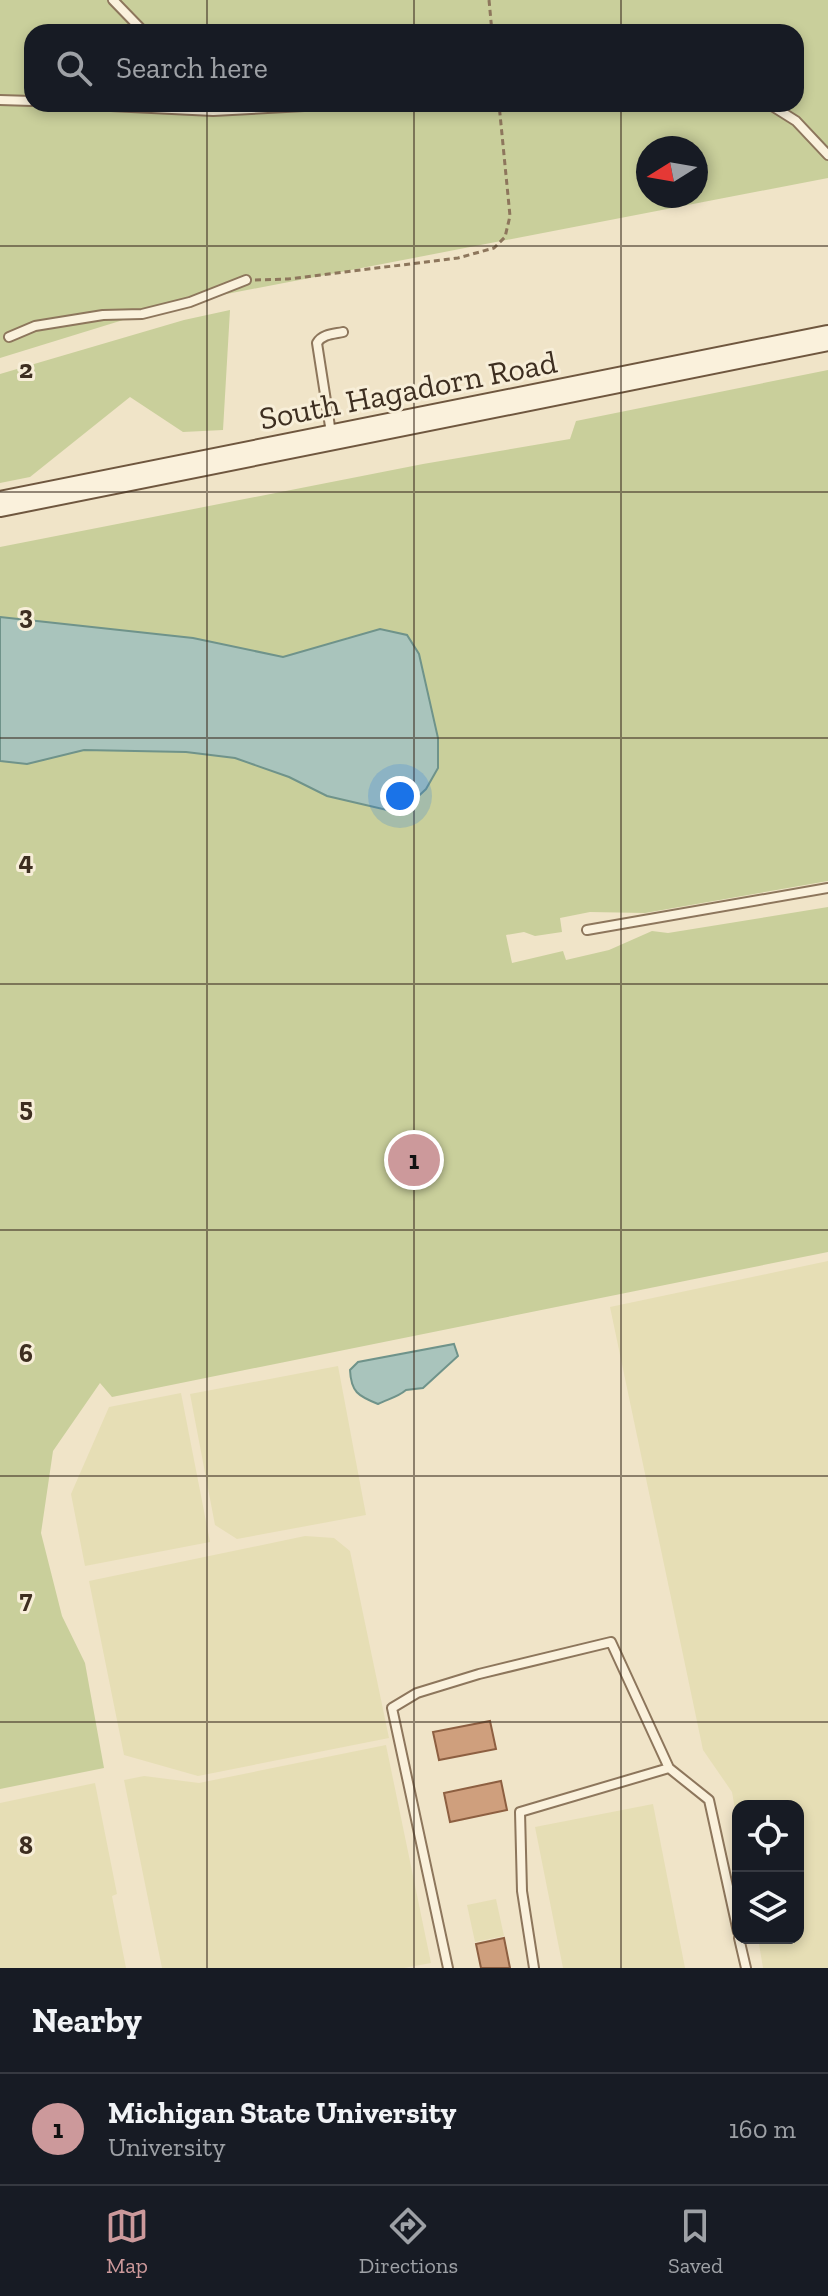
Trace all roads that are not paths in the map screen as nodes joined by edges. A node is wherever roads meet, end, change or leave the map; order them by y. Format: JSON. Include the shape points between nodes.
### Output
{"nodes":[{"id":1,"x":113,"y":0,"type":"edge"},
{"id":2,"x":136,"y":24,"type":"edge"},
{"id":3,"x":0,"y":100,"type":"edge"},
{"id":4,"x":24,"y":101,"type":"edge"},
{"id":5,"x":782,"y":112,"type":"edge"},
{"id":6,"x":828,"y":155,"type":"edge"},
{"id":7,"x":246,"y":280,"type":"road end"},
{"id":8,"x":343,"y":332,"type":"dead end"},
{"id":9,"x":9,"y":337,"type":"dead end"},
{"id":10,"x":828,"y":338,"type":"edge"},
{"id":11,"x":332,"y":438,"type":"junction"},
{"id":12,"x":0,"y":504,"type":"edge"},
{"id":13,"x":828,"y":888,"type":"edge"},
{"id":14,"x":587,"y":930,"type":"dead end"},
{"id":15,"x":669,"y":1768,"type":"junction"},
{"id":16,"x":732,"y":1905,"type":"edge"},
{"id":17,"x":740,"y":1944,"type":"edge"},
{"id":18,"x":448,"y":1968,"type":"edge"},
{"id":19,"x":534,"y":1968,"type":"edge"},
{"id":20,"x":746,"y":1968,"type":"edge"}],
"edges":[{"from":1,"to":2,"type":"lane"},
{"from":3,"to":4,"type":"lane"},
{"from":5,"to":6,"type":"lane"},
{"from":7,"to":9,"type":"lane","via":[[142,314],[35,326]]},
{"from":8,"to":11,"type":"lane","via":[[317,343]]},
{"from":10,"to":11,"type":"street","name":"South Hagadorn Road"},
{"from":11,"to":12,"type":"street","name":"South Hagadorn Road"},
{"from":13,"to":14,"type":"lane"},
{"from":15,"to":16,"type":"lane","via":[[709,1800]]},
{"from":15,"to":18,"type":"lane","via":[[611,1642],[479,1674],[417,1693],[392,1708]]},
{"from":15,"to":19,"type":"lane","via":[[520,1812],[522,1891]]},
{"from":17,"to":20,"type":"lane"}]}
